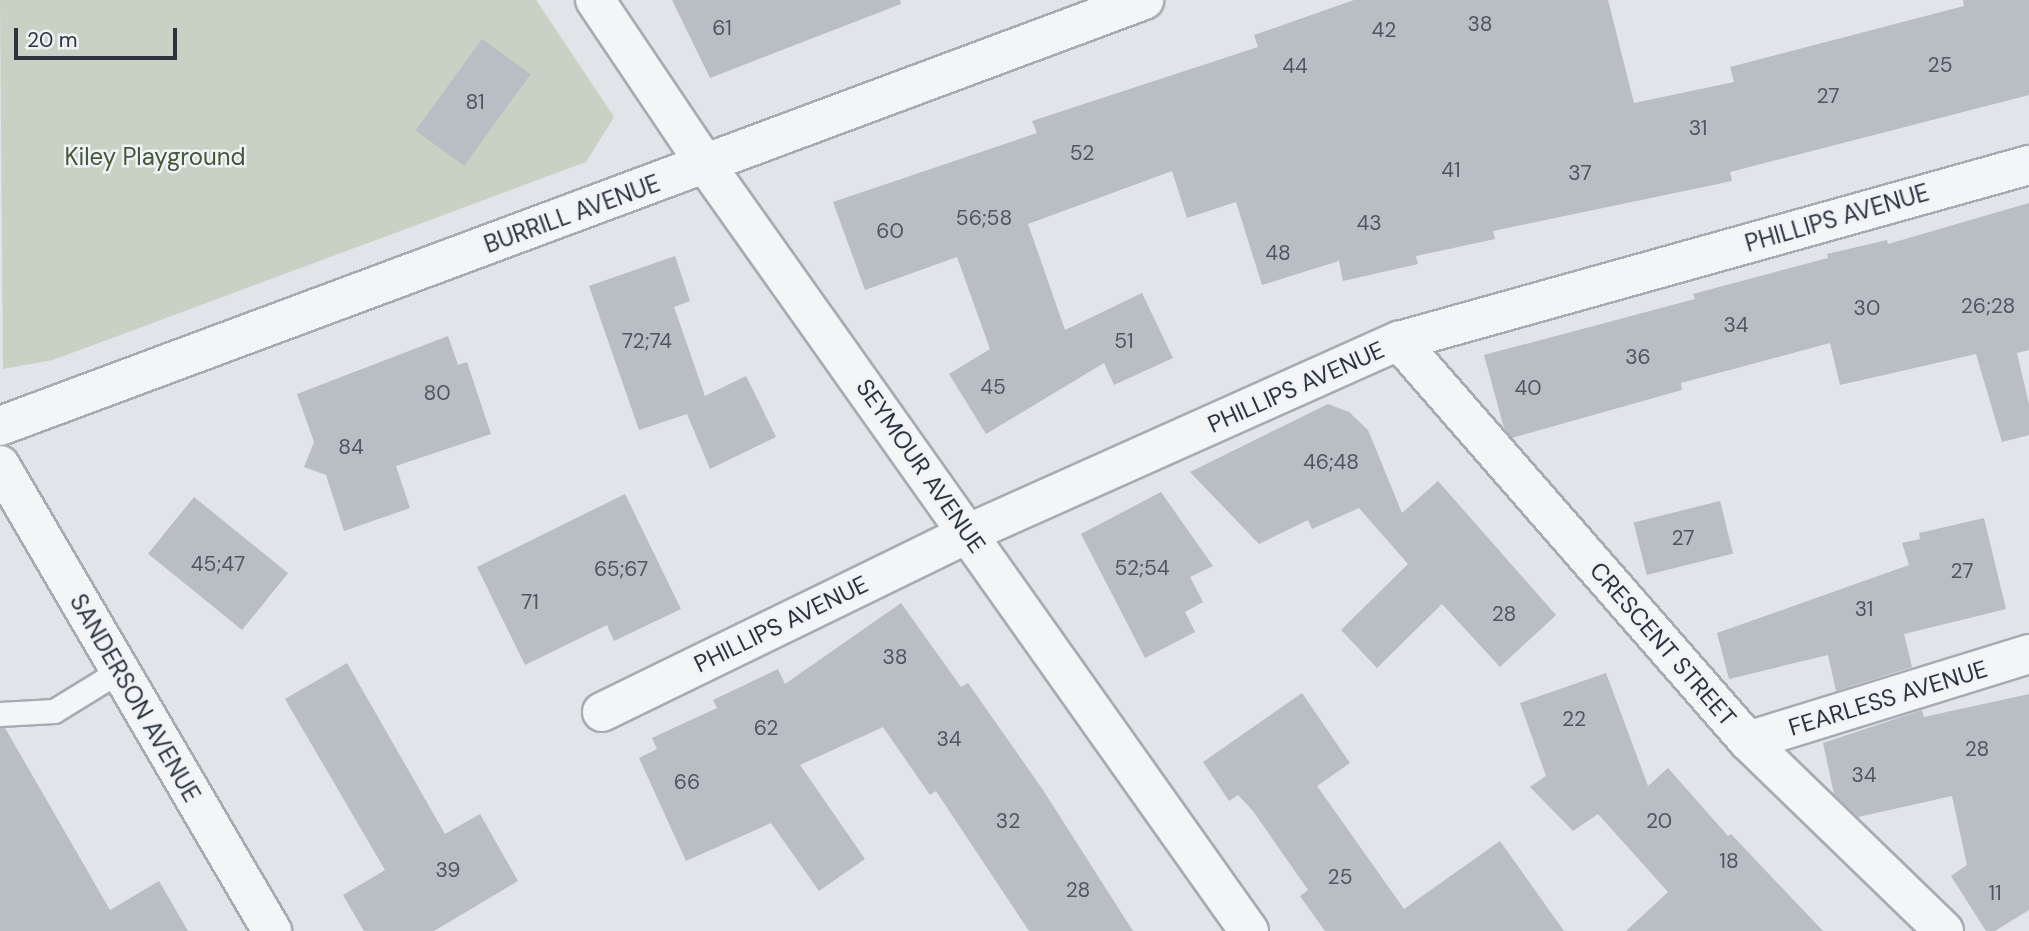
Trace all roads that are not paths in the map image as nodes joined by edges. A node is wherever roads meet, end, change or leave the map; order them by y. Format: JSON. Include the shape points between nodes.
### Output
{"nodes":[{"id":1,"x":596,"y":0,"type":"edge"},
{"id":2,"x":1143,"y":0,"type":"edge"},
{"id":3,"x":706,"y":164,"type":"junction"},
{"id":4,"x":2029,"y":165,"type":"edge"},
{"id":5,"x":1399,"y":341,"type":"junction"},
{"id":6,"x":0,"y":426,"type":"edge"},
{"id":7,"x":0,"y":465,"type":"edge"},
{"id":8,"x":969,"y":533,"type":"junction"},
{"id":9,"x":2029,"y":654,"type":"edge"},
{"id":10,"x":118,"y":671,"type":"junction"},
{"id":11,"x":602,"y":712,"type":"dead end"},
{"id":12,"x":0,"y":714,"type":"edge"},
{"id":13,"x":1748,"y":741,"type":"junction"},
{"id":14,"x":1239,"y":928,"type":"edge"},
{"id":15,"x":272,"y":931,"type":"edge"},
{"id":16,"x":1944,"y":931,"type":"edge"}],
"edges":[{"from":1,"to":3,"type":"street","name":"SEYMOUR AVENUE"},
{"from":2,"to":3,"type":"street","name":"BURRILL AVENUE"},
{"from":3,"to":6,"type":"street","name":"BURRILL AVENUE"},
{"from":3,"to":8,"type":"street","name":"SEYMOUR AVENUE"},
{"from":4,"to":5,"type":"street","name":"PHILLIPS AVENUE"},
{"from":5,"to":8,"type":"street","name":"PHILLIPS AVENUE"},
{"from":5,"to":13,"type":"street","name":"CRESCENT STREET"},
{"from":7,"to":10,"type":"street","name":"SANDERSON AVENUE"},
{"from":8,"to":11,"type":"street","name":"PHILLIPS AVENUE"},
{"from":8,"to":14,"type":"street","name":"SEYMOUR AVENUE"},
{"from":9,"to":13,"type":"street","name":"FEARLESS AVENUE"},
{"from":10,"to":12,"type":"lane","via":[[54,710]]},
{"from":10,"to":15,"type":"street","name":"SANDERSON AVENUE"},
{"from":13,"to":16,"type":"street","name":"CRESCENT STREET"}]}
